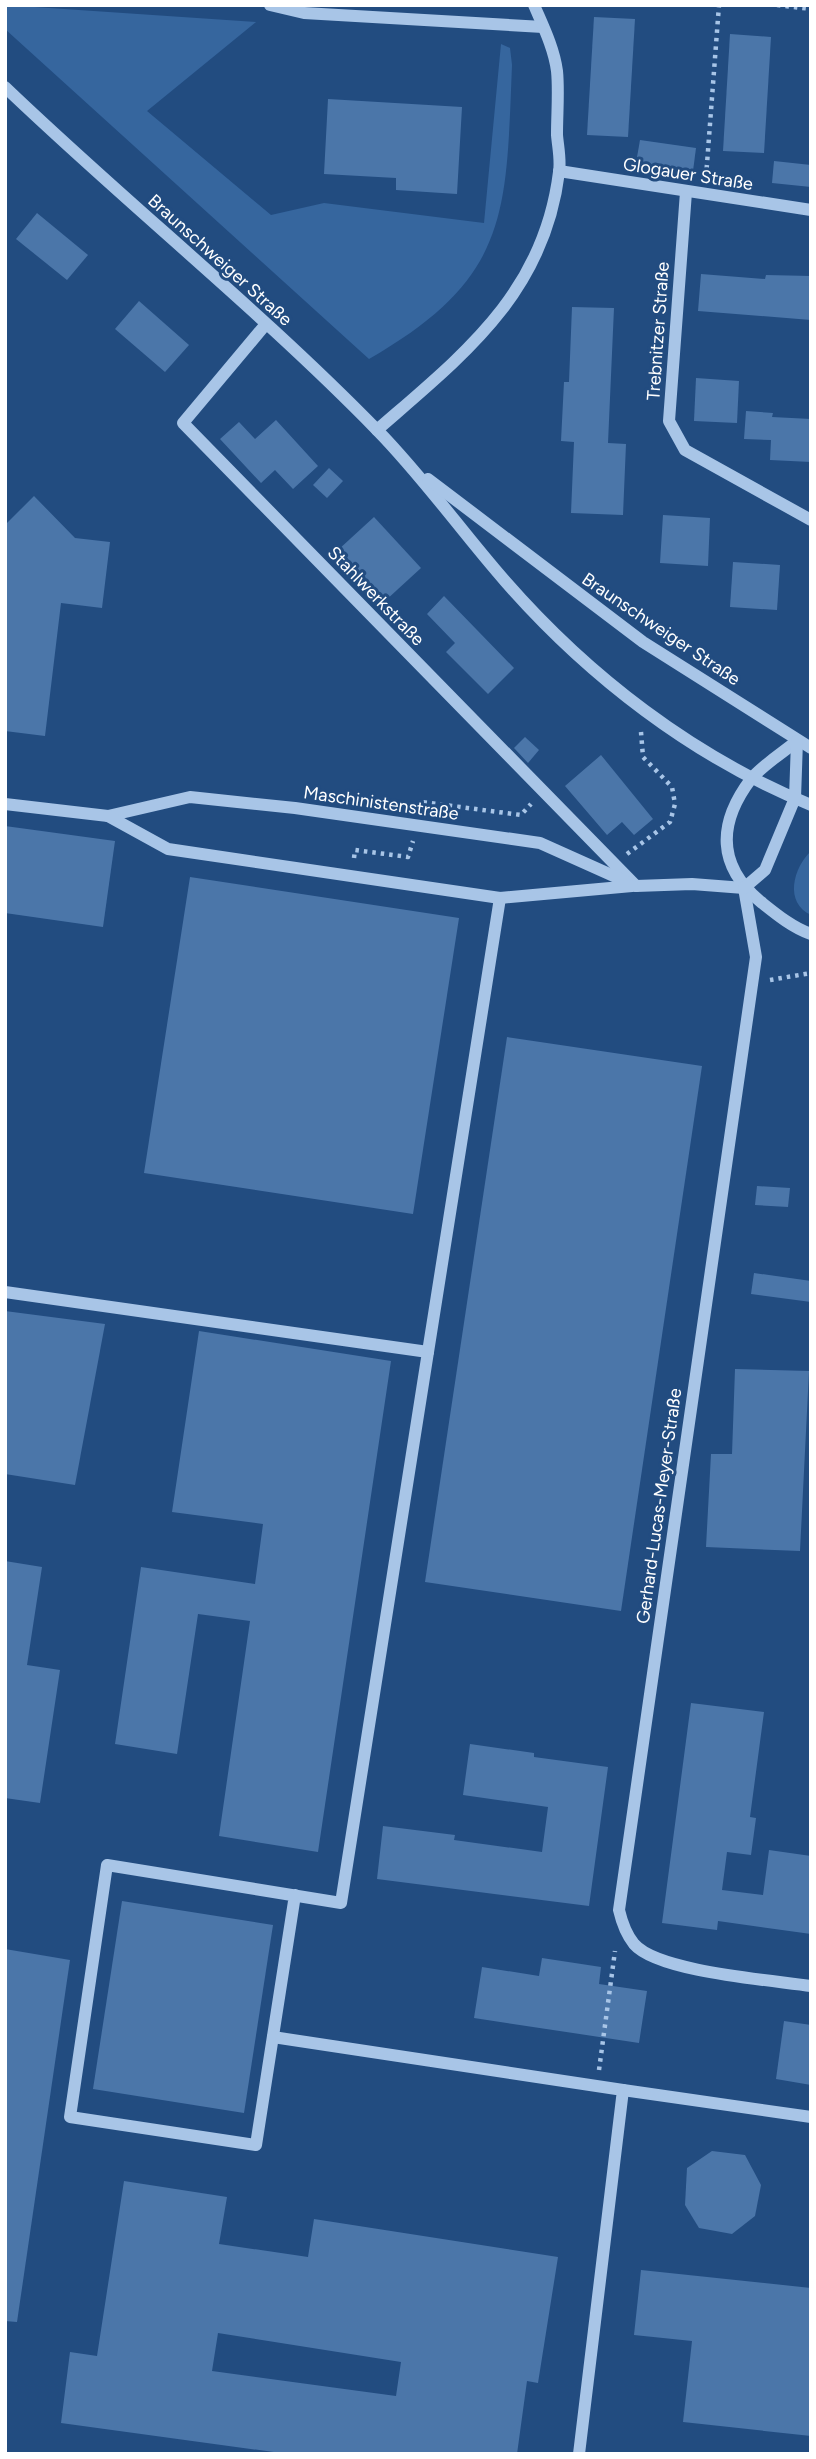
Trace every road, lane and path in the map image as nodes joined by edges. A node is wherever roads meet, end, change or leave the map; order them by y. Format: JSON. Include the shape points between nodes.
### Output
{"nodes":[{"id":1,"x":270,"y":5,"type":"edge"},
{"id":2,"x":534,"y":5,"type":"edge"},
{"id":3,"x":719,"y":5,"type":"edge"},
{"id":4,"x":777,"y":5,"type":"edge"},
{"id":5,"x":811,"y":9,"type":"edge"},
{"id":6,"x":543,"y":27,"type":"junction"},
{"id":7,"x":5,"y":87,"type":"edge"},
{"id":8,"x":559,"y":171,"type":"junction"},
{"id":9,"x":685,"y":192,"type":"junction"},
{"id":10,"x":704,"y":195,"type":"junction"},
{"id":11,"x":811,"y":210,"type":"edge"},
{"id":12,"x":266,"y":324,"type":"junction"},
{"id":13,"x":377,"y":430,"type":"junction"},
{"id":14,"x":409,"y":464,"type":"junction"},
{"id":15,"x":811,"y":520,"type":"edge"},
{"id":16,"x":641,"y":732,"type":"dead end"},
{"id":17,"x":797,"y":741,"type":"junction"},
{"id":18,"x":811,"y":748,"type":"edge"},
{"id":19,"x":752,"y":778,"type":"junction"},
{"id":20,"x":795,"y":798,"type":"junction"},
{"id":21,"x":5,"y":804,"type":"edge"},
{"id":22,"x":811,"y":805,"type":"edge"},
{"id":23,"x":108,"y":816,"type":"junction"},
{"id":24,"x":614,"y":864,"type":"junction"},
{"id":25,"x":636,"y":886,"type":"junction"},
{"id":26,"x":744,"y":888,"type":"junction"},
{"id":27,"x":500,"y":898,"type":"junction"},
{"id":28,"x":811,"y":934,"type":"edge"},
{"id":29,"x":811,"y":973,"type":"edge"},
{"id":30,"x":752,"y":981,"type":"junction"},
{"id":31,"x":5,"y":1292,"type":"edge"},
{"id":32,"x":428,"y":1352,"type":"junction"},
{"id":33,"x":295,"y":1895,"type":"junction"},
{"id":34,"x":619,"y":1910,"type":"junction"},
{"id":35,"x":811,"y":1986,"type":"edge"},
{"id":36,"x":273,"y":2037,"type":"junction"},
{"id":37,"x":596,"y":2085,"type":"junction"},
{"id":38,"x":624,"y":2090,"type":"junction"},
{"id":39,"x":811,"y":2117,"type":"edge"},
{"id":40,"x":579,"y":2454,"type":"edge"}],
"edges":[{"from":1,"to":6,"type":"street","via":[[304,13]]},
{"from":2,"to":6,"type":"street"},
{"from":3,"to":10,"type":"path"},
{"from":4,"to":5,"type":"path"},
{"from":6,"to":8,"type":"street","via":[[557,73]]},
{"from":7,"to":12,"type":"street","name":"Braunschweiger Straße"},
{"from":8,"to":9,"type":"street","name":"Glogauer Straße"},
{"from":8,"to":13,"type":"street","via":[[541,244],[516,293],[473,343]]},
{"from":9,"to":10,"type":"street","name":"Glogauer Straße"},
{"from":9,"to":15,"type":"street","name":"Trebnitzer Straße","via":[[669,421],[685,450]]},
{"from":10,"to":11,"type":"street","name":"Glogauer Straße"},
{"from":12,"to":13,"type":"street","name":"Braunschweiger Straße"},
{"from":12,"to":24,"type":"street","name":"Stahlwerkstraße","via":[[183,423]]},
{"from":13,"to":14,"type":"street","name":"Braunschweiger Straße"},
{"from":14,"to":17,"type":"street","name":"Braunschweiger Straße","via":[[643,642]]},
{"from":14,"to":19,"type":"street","name":"Braunschweiger Straße","via":[[506,582],[564,642],[622,695]]},
{"from":16,"to":24,"type":"path","via":[[643,757],[672,787],[675,804],[670,822]]},
{"from":17,"to":18,"type":"street","name":"Braunschweiger Straße"},
{"from":17,"to":19,"type":"street"},
{"from":17,"to":20,"type":"street"},
{"from":19,"to":20,"type":"street","name":"Braunschweiger Straße"},
{"from":19,"to":26,"type":"street","via":[[727,830],[728,864]]},
{"from":20,"to":22,"type":"street","name":"Braunschweiger Straße"},
{"from":20,"to":26,"type":"street","via":[[765,870]]},
{"from":21,"to":23,"type":"street","name":"Maschinistenstraße"},
{"from":23,"to":25,"type":"street","name":"Maschinistenstraße","via":[[190,797],[295,808],[540,843]]},
{"from":23,"to":27,"type":"street","via":[[168,849]]},
{"from":24,"to":25,"type":"street","name":"Stahlwerkstraße"},
{"from":25,"to":26,"type":"street","name":"Maschinistenstraße"},
{"from":25,"to":27,"type":"street"},
{"from":26,"to":28,"type":"street","via":[[771,911]]},
{"from":26,"to":30,"type":"street","name":"Gerhard-Lucas-Meyer-Straße","via":[[755,957]]},
{"from":27,"to":32,"type":"street"},
{"from":29,"to":30,"type":"path"},
{"from":30,"to":34,"type":"street","name":"Gerhard-Lucas-Meyer-Straße"},
{"from":31,"to":32,"type":"street"},
{"from":32,"to":33,"type":"street","via":[[341,1903]]},
{"from":33,"to":36,"type":"street"},
{"from":33,"to":36,"type":"street","via":[[107,1865],[70,2117],[256,2145]]},
{"from":34,"to":35,"type":"street","via":[[635,1946],[669,1964]]},
{"from":34,"to":37,"type":"path"},
{"from":36,"to":37,"type":"street"},
{"from":37,"to":38,"type":"street"},
{"from":38,"to":39,"type":"street"},
{"from":38,"to":40,"type":"street"}]}
